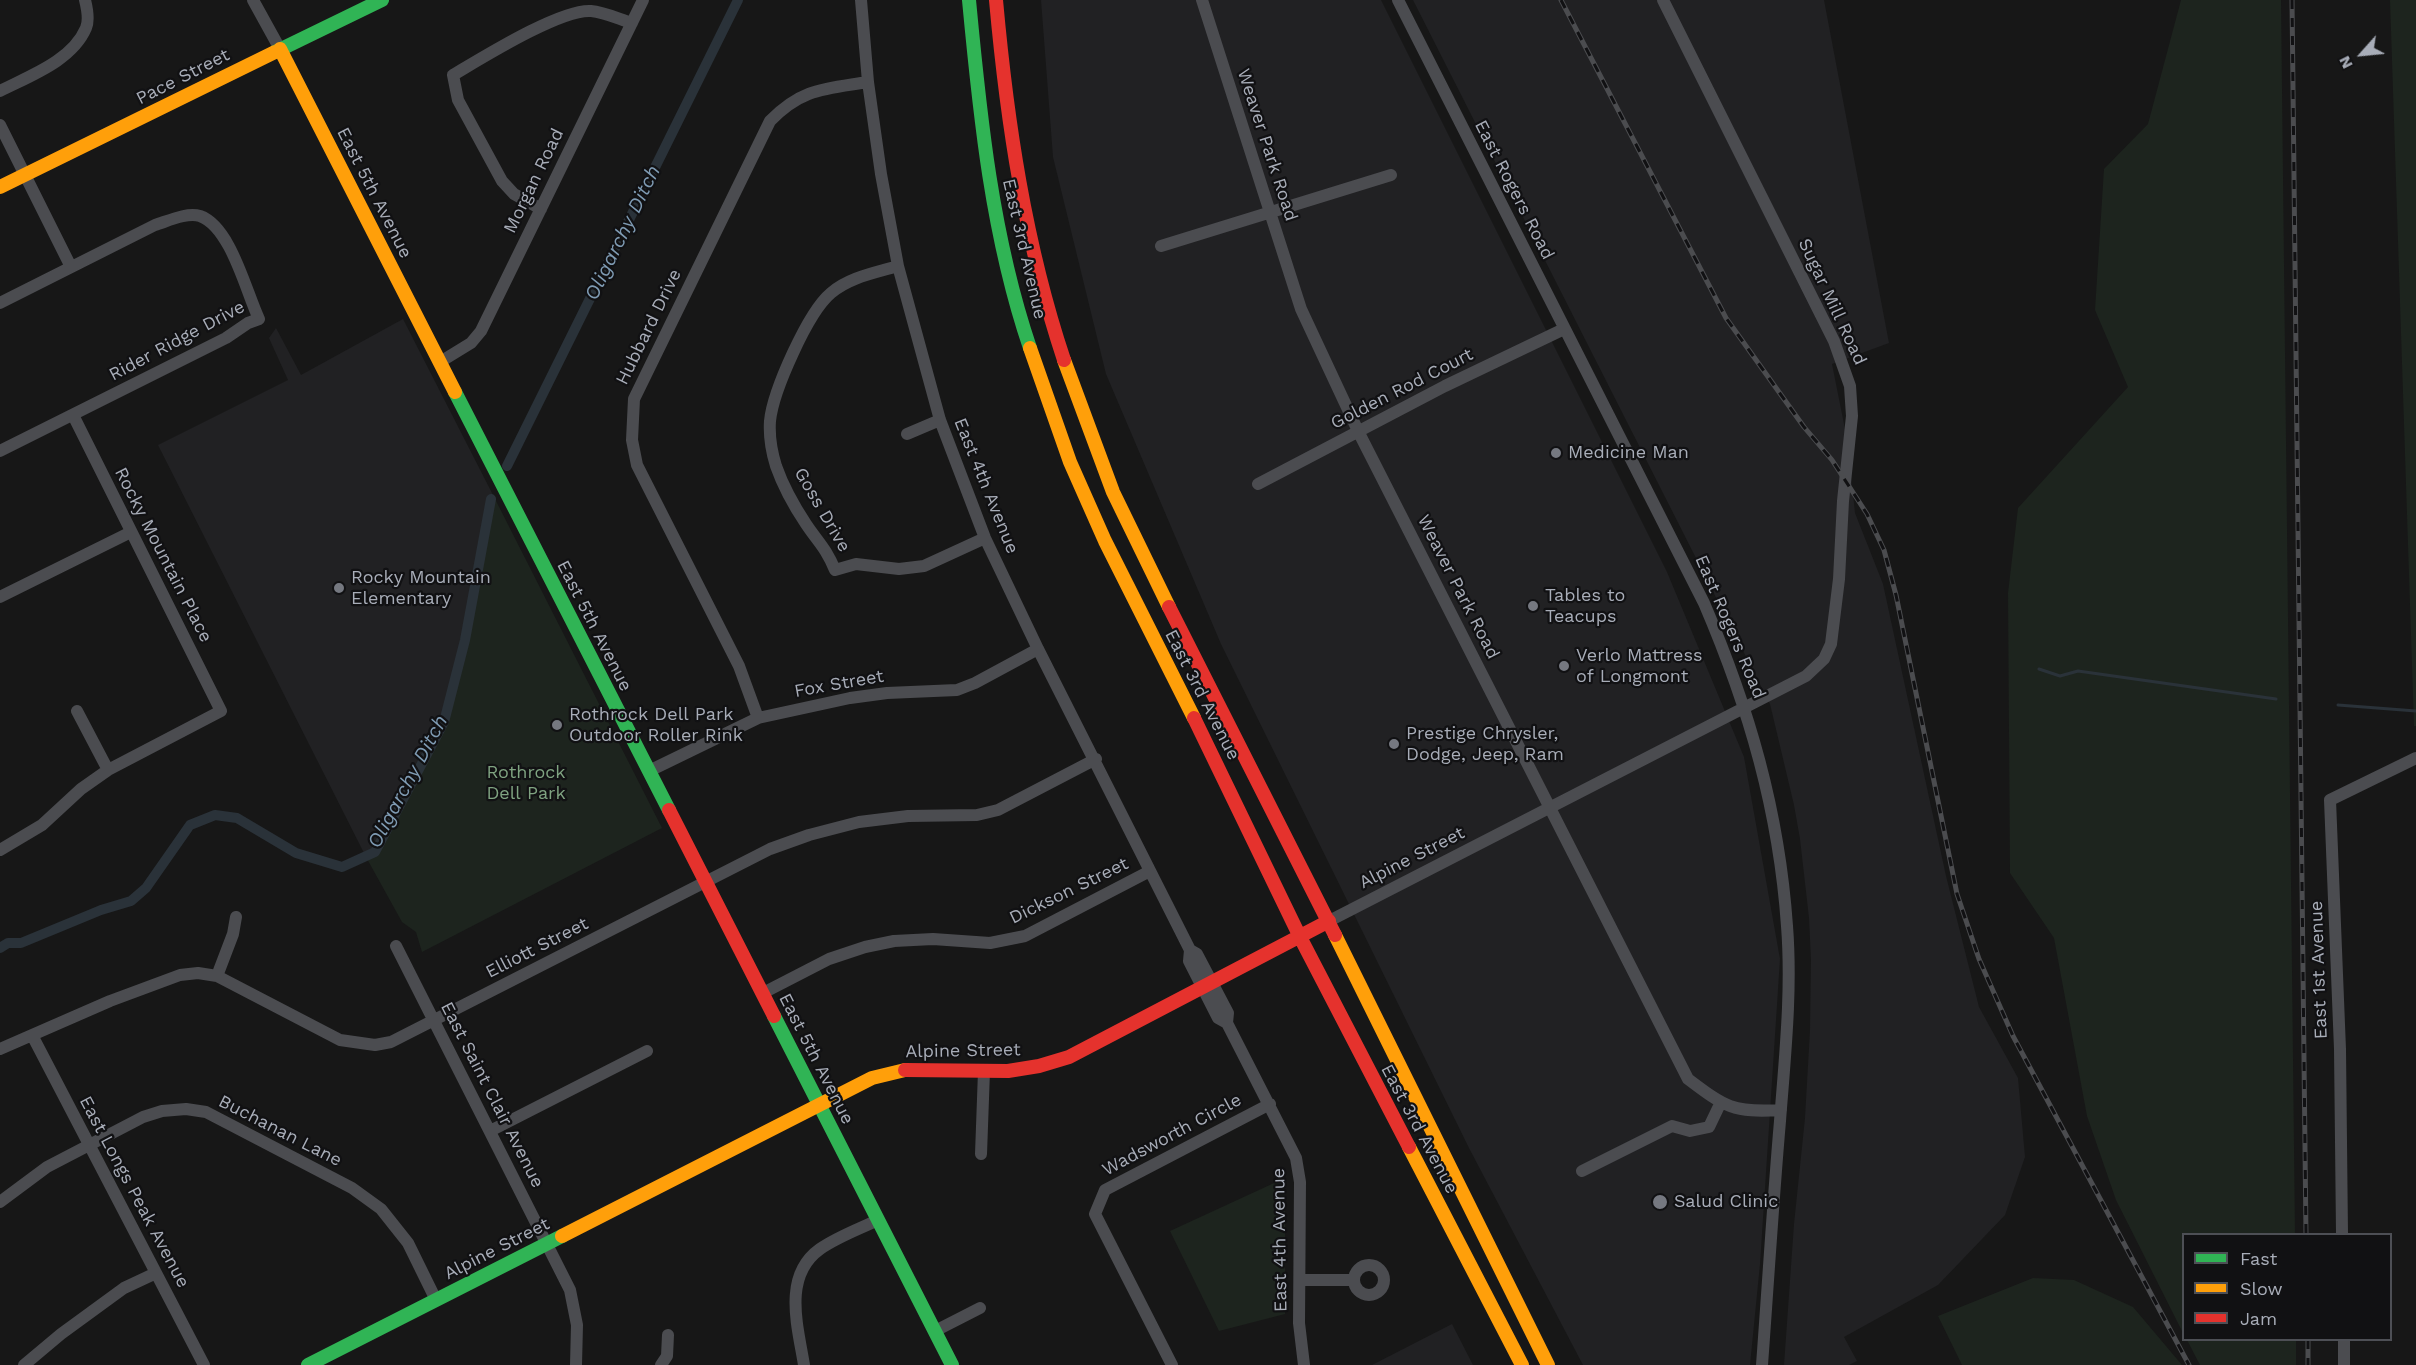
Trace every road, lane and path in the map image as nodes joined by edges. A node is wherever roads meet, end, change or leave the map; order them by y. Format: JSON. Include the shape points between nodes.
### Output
{"nodes":[{"id":1,"x":85,"y":0,"type":"edge"},
{"id":2,"x":253,"y":0,"type":"edge"},
{"id":3,"x":382,"y":0,"type":"edge"},
{"id":4,"x":643,"y":0,"type":"edge"},
{"id":5,"x":861,"y":0,"type":"edge"},
{"id":6,"x":969,"y":0,"type":"edge"},
{"id":7,"x":996,"y":0,"type":"edge"},
{"id":8,"x":1202,"y":0,"type":"edge"},
{"id":9,"x":1398,"y":0,"type":"edge"},
{"id":10,"x":1663,"y":0,"type":"edge"},
{"id":11,"x":632,"y":23,"type":"junction"},
{"id":12,"x":280,"y":49,"type":"junction"},
{"id":13,"x":868,"y":82,"type":"junction"},
{"id":14,"x":0,"y":92,"type":"edge"},
{"id":15,"x":0,"y":125,"type":"edge"},
{"id":16,"x":25,"y":175,"type":"junction"},
{"id":17,"x":1391,"y":175,"type":"dead end"},
{"id":18,"x":0,"y":187,"type":"edge"},
{"id":19,"x":541,"y":209,"type":"junction"},
{"id":20,"x":1269,"y":212,"type":"junction"},
{"id":21,"x":1161,"y":246,"type":"dead end"},
{"id":22,"x":898,"y":266,"type":"junction"},
{"id":23,"x":72,"y":267,"type":"junction"},
{"id":24,"x":0,"y":303,"type":"edge"},
{"id":25,"x":1564,"y":329,"type":"junction"},
{"id":26,"x":440,"y":362,"type":"junction"},
{"id":27,"x":73,"y":415,"type":"junction"},
{"id":28,"x":940,"y":420,"type":"junction"},
{"id":29,"x":1358,"y":431,"type":"junction"},
{"id":30,"x":907,"y":434,"type":"dead end"},
{"id":31,"x":0,"y":451,"type":"edge"},
{"id":32,"x":1258,"y":484,"type":"dead end"},
{"id":33,"x":131,"y":532,"type":"junction"},
{"id":34,"x":985,"y":538,"type":"junction"},
{"id":35,"x":0,"y":597,"type":"edge"},
{"id":36,"x":1038,"y":649,"type":"junction"},
{"id":37,"x":1745,"y":707,"type":"junction"},
{"id":38,"x":77,"y":711,"type":"dead end"},
{"id":39,"x":758,"y":718,"type":"junction"},
{"id":40,"x":2416,"y":758,"type":"edge"},
{"id":41,"x":1096,"y":759,"type":"junction"},
{"id":42,"x":108,"y":770,"type":"junction"},
{"id":43,"x":649,"y":771,"type":"junction"},
{"id":44,"x":1551,"y":807,"type":"junction"},
{"id":45,"x":1,"y":847,"type":"edge"},
{"id":46,"x":1150,"y":871,"type":"junction"},
{"id":47,"x":706,"y":882,"type":"junction"},
{"id":48,"x":236,"y":917,"type":"dead end"},
{"id":49,"x":1329,"y":921,"type":"junction"},
{"id":50,"x":1300,"y":937,"type":"junction"},
{"id":51,"x":396,"y":946,"type":"dead end"},
{"id":52,"x":217,"y":976,"type":"junction"},
{"id":53,"x":1208,"y":986,"type":"junction"},
{"id":54,"x":763,"y":993,"type":"junction"},
{"id":55,"x":434,"y":1020,"type":"junction"},
{"id":56,"x":32,"y":1035,"type":"junction"},
{"id":57,"x":0,"y":1049,"type":"edge"},
{"id":58,"x":647,"y":1051,"type":"dead end"},
{"id":59,"x":984,"y":1071,"type":"junction"},
{"id":60,"x":1270,"y":1104,"type":"junction"},
{"id":61,"x":1720,"y":1104,"type":"junction"},
{"id":62,"x":819,"y":1106,"type":"junction"},
{"id":63,"x":1780,"y":1110,"type":"junction"},
{"id":64,"x":490,"y":1131,"type":"junction"},
{"id":65,"x":90,"y":1146,"type":"junction"},
{"id":66,"x":981,"y":1154,"type":"dead end"},
{"id":67,"x":1582,"y":1171,"type":"dead end"},
{"id":68,"x":0,"y":1202,"type":"edge"},
{"id":69,"x":878,"y":1220,"type":"junction"},
{"id":70,"x":2342,"y":1233,"type":"edge"},
{"id":71,"x":548,"y":1243,"type":"junction"},
{"id":72,"x":156,"y":1273,"type":"junction"},
{"id":73,"x":1300,"y":1280,"type":"junction"},
{"id":74,"x":1353,"y":1280,"type":"dead end"},
{"id":75,"x":436,"y":1300,"type":"junction"},
{"id":76,"x":980,"y":1308,"type":"dead end"},
{"id":77,"x":935,"y":1331,"type":"junction"},
{"id":78,"x":668,"y":1335,"type":"dead end"},
{"id":79,"x":2344,"y":1341,"type":"edge"},
{"id":80,"x":1548,"y":1363,"type":"edge"},
{"id":81,"x":24,"y":1365,"type":"edge"},
{"id":82,"x":204,"y":1365,"type":"edge"},
{"id":83,"x":308,"y":1365,"type":"edge"},
{"id":84,"x":576,"y":1365,"type":"edge"},
{"id":85,"x":661,"y":1365,"type":"edge"},
{"id":86,"x":804,"y":1365,"type":"edge"},
{"id":87,"x":952,"y":1365,"type":"edge"},
{"id":88,"x":1172,"y":1365,"type":"edge"},
{"id":89,"x":1304,"y":1365,"type":"edge"},
{"id":90,"x":1522,"y":1365,"type":"edge"},
{"id":91,"x":1762,"y":1365,"type":"edge"},
{"id":92,"x":2344,"y":1365,"type":"edge"}],
"edges":[{"from":1,"to":14,"type":"street","via":[[86,27],[74,45],[57,60]]},
{"from":2,"to":12,"type":"street","name":"East 5th Avenue"},
{"from":3,"to":12,"type":"main road","name":"Pace Street"},
{"from":4,"to":11,"type":"street","name":"Morgan Road"},
{"from":5,"to":13,"type":"street","name":"East 4th Avenue"},
{"from":6,"to":50,"type":"main road","name":"East 3rd Avenue","via":[[982,134],[999,228],[1015,297],[1047,401],[1105,541]]},
{"from":7,"to":49,"type":"main road","name":"East 3rd Avenue","via":[[1007,115],[1030,239],[1050,320],[1090,436],[1152,573]]},
{"from":8,"to":20,"type":"street","name":"Weaver Park Road"},
{"from":9,"to":25,"type":"street","name":"East Rogers Road"},
{"from":10,"to":37,"type":"street","name":"Sugar Mill Road","via":[[1834,341],[1852,399],[1831,644],[1824,659],[1806,676]]},
{"from":11,"to":19,"type":"street","name":"Morgan Road"},
{"from":11,"to":19,"type":"street","via":[[592,11],[573,13],[453,75],[458,100],[502,181],[514,194]]},
{"from":12,"to":16,"type":"main road","name":"Pace Street"},
{"from":12,"to":26,"type":"main road","name":"East 5th Avenue"},
{"from":13,"to":22,"type":"street","name":"East 4th Avenue"},
{"from":13,"to":39,"type":"street","name":"Hubbard Drive","via":[[814,91],[799,97],[770,121],[634,399],[632,440],[637,465],[739,666]]},
{"from":15,"to":16,"type":"street"},
{"from":16,"to":18,"type":"main road","name":"Pace Street"},
{"from":16,"to":23,"type":"street"},
{"from":17,"to":20,"type":"street"},
{"from":19,"to":26,"type":"street","name":"Morgan Road","via":[[481,331],[471,343]]},
{"from":20,"to":21,"type":"street"},
{"from":20,"to":29,"type":"street","name":"Weaver Park Road","via":[[1306,323]]},
{"from":22,"to":28,"type":"street","name":"East 4th Avenue"},
{"from":22,"to":34,"type":"street","name":"Goss Drive","via":[[845,283],[816,309],[781,381],[773,410],[771,433],[776,467],[835,570],[856,564],[899,569],[924,566]]},
{"from":23,"to":24,"type":"street","name":"Rider Ridge Drive"},
{"from":23,"to":27,"type":"street","name":"Rider Ridge Drive","via":[[155,225],[200,216],[224,238],[259,319]]},
{"from":25,"to":29,"type":"street","name":"Golden Rod Court"},
{"from":25,"to":37,"type":"street","name":"East Rogers Road","via":[[1704,603]]},
{"from":26,"to":43,"type":"main road","name":"East 5th Avenue"},
{"from":27,"to":31,"type":"street","name":"Rider Ridge Drive"},
{"from":27,"to":33,"type":"street","name":"Rocky Mountain Place"},
{"from":28,"to":30,"type":"street"},
{"from":28,"to":34,"type":"street","name":"East 4th Avenue"},
{"from":29,"to":32,"type":"street","name":"Golden Rod Court"},
{"from":29,"to":44,"type":"street","name":"Weaver Park Road"},
{"from":33,"to":35,"type":"street"},
{"from":33,"to":42,"type":"street","name":"Rocky Mountain Place","via":[[221,711]]},
{"from":34,"to":36,"type":"street","name":"East 4th Avenue"},
{"from":36,"to":39,"type":"street","name":"Fox Street","via":[[957,690],[850,698]]},
{"from":36,"to":41,"type":"street","name":"East 4th Avenue"},
{"from":37,"to":44,"type":"street","name":"Alpine Street"},
{"from":37,"to":63,"type":"street","name":"East Rogers Road","via":[[1772,811],[1787,924],[1788,1034]]},
{"from":38,"to":42,"type":"street"},
{"from":39,"to":43,"type":"street","name":"Fox Street"},
{"from":40,"to":70,"type":"street","name":"East 1st Avenue","via":[[2330,800],[2340,1049]]},
{"from":41,"to":46,"type":"street","name":"East 4th Avenue"},
{"from":41,"to":47,"type":"street","name":"Elliott Street","via":[[998,810],[977,815],[908,816],[849,825],[770,849]]},
{"from":42,"to":45,"type":"street","via":[[42,825]]},
{"from":43,"to":47,"type":"main road","name":"East 5th Avenue"},
{"from":44,"to":49,"type":"street","name":"Alpine Street"},
{"from":44,"to":61,"type":"street","name":"Weaver Park Road","via":[[1688,1079]]},
{"from":46,"to":53,"type":"street","name":"East 4th Avenue","via":[[1190,950],[1197,954]]},
{"from":46,"to":54,"type":"street","name":"Dickson Street","via":[[1025,936],[1005,942],[933,939],[865,947],[829,959]]},
{"from":47,"to":54,"type":"main road","name":"East 5th Avenue"},
{"from":47,"to":55,"type":"street","name":"Elliott Street"},
{"from":48,"to":52,"type":"street"},
{"from":49,"to":50,"type":"main road","name":"Alpine Street"},
{"from":49,"to":80,"type":"main road","name":"East 3rd Avenue"},
{"from":50,"to":53,"type":"main road","name":"Alpine Street"},
{"from":50,"to":90,"type":"main road","name":"East 3rd Avenue"},
{"from":51,"to":55,"type":"street","name":"East Saint Clair Avenue"},
{"from":52,"to":55,"type":"street","name":"Elliott Street","via":[[350,1043],[391,1042]]},
{"from":52,"to":56,"type":"street","name":"Elliott Street","via":[[180,975]]},
{"from":53,"to":59,"type":"main road","name":"Alpine Street","via":[[1079,1053],[1019,1070]]},
{"from":53,"to":60,"type":"street","name":"East 4th Avenue","via":[[1228,1013],[1227,1023]]},
{"from":54,"to":62,"type":"main road","name":"East 5th Avenue"},
{"from":55,"to":64,"type":"street","name":"East Saint Clair Avenue"},
{"from":56,"to":57,"type":"street","name":"Elliott Street"},
{"from":56,"to":65,"type":"street","name":"East Longs Peak Avenue"},
{"from":58,"to":64,"type":"street"},
{"from":59,"to":62,"type":"main road","name":"Alpine Street","via":[[930,1067],[901,1070],[872,1078]]},
{"from":59,"to":66,"type":"street"},
{"from":60,"to":73,"type":"street","name":"East 4th Avenue","via":[[1296,1158],[1300,1182]]},
{"from":60,"to":88,"type":"street","name":"Wadsworth Circle","via":[[1105,1190],[1095,1214]]},
{"from":61,"to":63,"type":"street","name":"Weaver Park Road","via":[[1750,1112]]},
{"from":61,"to":67,"type":"street","via":[[1709,1127],[1690,1131],[1672,1126]]},
{"from":62,"to":69,"type":"main road","name":"East 5th Avenue"},
{"from":62,"to":71,"type":"main road","name":"Alpine Street"},
{"from":63,"to":91,"type":"street","name":"East Rogers Road"},
{"from":64,"to":71,"type":"street","name":"East Saint Clair Avenue"},
{"from":65,"to":68,"type":"street","name":"Buchanan Lane","via":[[47,1167]]},
{"from":65,"to":72,"type":"street","name":"East Longs Peak Avenue"},
{"from":65,"to":75,"type":"street","name":"Buchanan Lane","via":[[162,1111],[186,1109],[215,1116],[352,1188],[381,1209],[408,1243]]},
{"from":69,"to":77,"type":"main road","name":"East 5th Avenue"},
{"from":69,"to":86,"type":"street","via":[[821,1249],[801,1273],[795,1311]]},
{"from":71,"to":75,"type":"main road","name":"Alpine Street"},
{"from":71,"to":84,"type":"street","name":"East Saint Clair Avenue","via":[[575,1307]]},
{"from":72,"to":81,"type":"street","via":[[124,1288]]},
{"from":72,"to":82,"type":"street","name":"East Longs Peak Avenue"},
{"from":73,"to":74,"type":"street"},
{"from":73,"to":89,"type":"street","name":"East 4th Avenue","via":[[1299,1323]]},
{"from":75,"to":83,"type":"main road","name":"Alpine Street"},
{"from":76,"to":77,"type":"street"},
{"from":77,"to":87,"type":"main road","name":"East 5th Avenue"},
{"from":78,"to":85,"type":"street","via":[[667,1356]]},
{"from":79,"to":92,"type":"street"}]}
